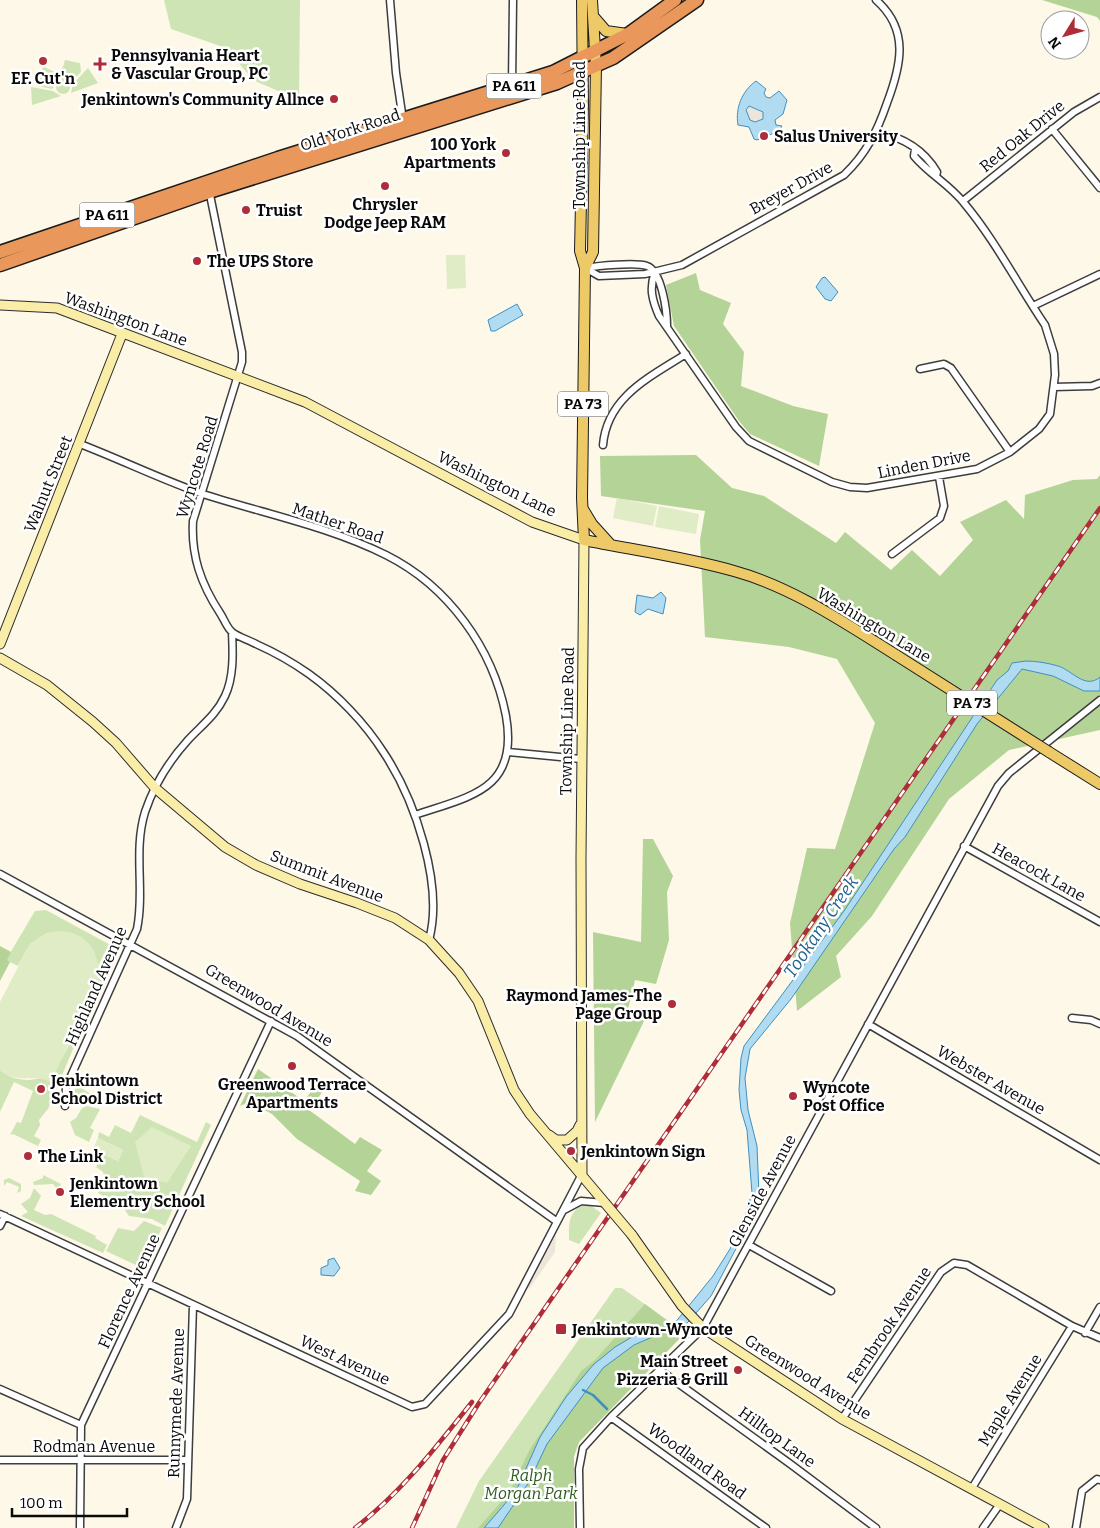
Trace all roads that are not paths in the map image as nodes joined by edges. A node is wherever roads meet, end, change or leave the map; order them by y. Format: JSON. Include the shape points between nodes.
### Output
{"nodes":[{"id":1,"x":390,"y":0,"type":"edge"},
{"id":2,"x":513,"y":0,"type":"edge"},
{"id":3,"x":582,"y":0,"type":"edge"},
{"id":4,"x":592,"y":0,"type":"edge"},
{"id":5,"x":675,"y":0,"type":"edge"},
{"id":6,"x":696,"y":0,"type":"edge"},
{"id":7,"x":876,"y":0,"type":"edge"},
{"id":8,"x":593,"y":16,"type":"junction"},
{"id":9,"x":628,"y":34,"type":"junction"},
{"id":10,"x":589,"y":55,"type":"junction"},
{"id":11,"x":596,"y":66,"type":"junction"},
{"id":12,"x":582,"y":72,"type":"junction"},
{"id":13,"x":512,"y":86,"type":"junction"},
{"id":14,"x":1100,"y":97,"type":"edge"},
{"id":15,"x":404,"y":124,"type":"junction"},
{"id":16,"x":1052,"y":129,"type":"junction"},
{"id":17,"x":877,"y":132,"type":"junction"},
{"id":18,"x":915,"y":150,"type":"junction"},
{"id":19,"x":936,"y":176,"type":"junction"},
{"id":20,"x":208,"y":187,"type":"junction"},
{"id":21,"x":1100,"y":188,"type":"edge"},
{"id":22,"x":963,"y":201,"type":"junction"},
{"id":23,"x":0,"y":252,"type":"edge"},
{"id":24,"x":0,"y":265,"type":"edge"},
{"id":25,"x":585,"y":268,"type":"junction"},
{"id":26,"x":655,"y":272,"type":"junction"},
{"id":27,"x":1100,"y":274,"type":"edge"},
{"id":28,"x":0,"y":305,"type":"edge"},
{"id":29,"x":1033,"y":306,"type":"junction"},
{"id":30,"x":122,"y":334,"type":"junction"},
{"id":31,"x":686,"y":354,"type":"junction"},
{"id":32,"x":920,"y":369,"type":"dead end"},
{"id":33,"x":239,"y":376,"type":"junction"},
{"id":34,"x":1100,"y":383,"type":"edge"},
{"id":35,"x":1054,"y":387,"type":"junction"},
{"id":36,"x":80,"y":444,"type":"junction"},
{"id":37,"x":603,"y":445,"type":"dead end"},
{"id":38,"x":1010,"y":452,"type":"junction"},
{"id":39,"x":938,"y":477,"type":"junction"},
{"id":40,"x":202,"y":493,"type":"junction"},
{"id":41,"x":582,"y":508,"type":"junction"},
{"id":42,"x":584,"y":540,"type":"junction"},
{"id":43,"x":612,"y":546,"type":"junction"},
{"id":44,"x":892,"y":554,"type":"dead end"},
{"id":45,"x":232,"y":632,"type":"junction"},
{"id":46,"x":0,"y":644,"type":"edge"},
{"id":47,"x":0,"y":658,"type":"edge"},
{"id":48,"x":1100,"y":700,"type":"edge"},
{"id":49,"x":508,"y":752,"type":"junction"},
{"id":50,"x":581,"y":759,"type":"junction"},
{"id":51,"x":1100,"y":784,"type":"edge"},
{"id":52,"x":155,"y":788,"type":"junction"},
{"id":53,"x":415,"y":815,"type":"junction"},
{"id":54,"x":964,"y":846,"type":"junction"},
{"id":55,"x":0,"y":874,"type":"edge"},
{"id":56,"x":1100,"y":922,"type":"edge"},
{"id":57,"x":429,"y":940,"type":"junction"},
{"id":58,"x":132,"y":944,"type":"junction"},
{"id":59,"x":1072,"y":1018,"type":"dead end"},
{"id":60,"x":271,"y":1020,"type":"junction"},
{"id":61,"x":868,"y":1024,"type":"junction"},
{"id":62,"x":1100,"y":1024,"type":"edge"},
{"id":63,"x":65,"y":1106,"type":"dead end"},
{"id":64,"x":581,"y":1122,"type":"junction"},
{"id":65,"x":546,"y":1132,"type":"junction"},
{"id":66,"x":1100,"y":1160,"type":"edge"},
{"id":67,"x":582,"y":1174,"type":"junction"},
{"id":68,"x":605,"y":1203,"type":"junction"},
{"id":69,"x":562,"y":1211,"type":"junction"},
{"id":70,"x":2,"y":1215,"type":"edge"},
{"id":71,"x":556,"y":1221,"type":"junction"},
{"id":72,"x":0,"y":1226,"type":"edge"},
{"id":73,"x":749,"y":1245,"type":"junction"},
{"id":74,"x":148,"y":1284,"type":"junction"},
{"id":75,"x":831,"y":1291,"type":"dead end"},
{"id":76,"x":193,"y":1306,"type":"junction"},
{"id":77,"x":1100,"y":1307,"type":"edge"},
{"id":78,"x":1072,"y":1326,"type":"junction"},
{"id":79,"x":703,"y":1328,"type":"junction"},
{"id":80,"x":1085,"y":1333,"type":"junction"},
{"id":81,"x":1100,"y":1338,"type":"edge"},
{"id":82,"x":660,"y":1371,"type":"junction"},
{"id":83,"x":0,"y":1389,"type":"edge"},
{"id":84,"x":611,"y":1417,"type":"junction"},
{"id":85,"x":842,"y":1419,"type":"junction"},
{"id":86,"x":81,"y":1425,"type":"junction"},
{"id":87,"x":0,"y":1460,"type":"edge"},
{"id":88,"x":80,"y":1460,"type":"junction"},
{"id":89,"x":187,"y":1460,"type":"junction"},
{"id":90,"x":1100,"y":1480,"type":"edge"},
{"id":91,"x":972,"y":1488,"type":"junction"},
{"id":92,"x":1000,"y":1504,"type":"junction"},
{"id":93,"x":80,"y":1528,"type":"edge"},
{"id":94,"x":176,"y":1528,"type":"edge"},
{"id":95,"x":580,"y":1528,"type":"edge"},
{"id":96,"x":766,"y":1528,"type":"edge"},
{"id":97,"x":876,"y":1528,"type":"edge"},
{"id":98,"x":983,"y":1528,"type":"edge"},
{"id":99,"x":1044,"y":1528,"type":"edge"},
{"id":100,"x":1076,"y":1528,"type":"edge"}],
"edges":[{"from":1,"to":15,"type":"street"},
{"from":2,"to":13,"type":"street"},
{"from":3,"to":10,"type":"main road","name":"Township Line Road","number":"PA 73"},
{"from":4,"to":8,"type":"main road","name":"Township Line Road","number":"PA 73"},
{"from":5,"to":9,"type":"highway","name":"Old York Road","number":"PA 611"},
{"from":6,"to":11,"type":"highway","name":"Old York Road","number":"PA 611","via":[[633,46]]},
{"from":7,"to":17,"type":"street","name":"Breyer Drive","via":[[892,20],[901,49],[894,86]]},
{"from":8,"to":9,"type":"main road","via":[[606,31]]},
{"from":8,"to":10,"type":"main road","name":"Township Line Road","number":"PA 73"},
{"from":9,"to":10,"type":"highway","name":"Old York Road","number":"PA 611"},
{"from":10,"to":11,"type":"main road","name":"Township Line Road","number":"PA 73"},
{"from":10,"to":12,"type":"main road","name":"Township Line Road","number":"PA 73"},
{"from":10,"to":13,"type":"highway","name":"Old York Road","number":"PA 611"},
{"from":11,"to":12,"type":"highway","name":"Old York Road","number":"PA 611"},
{"from":11,"to":25,"type":"main road","name":"Township Line Road","number":"PA 73","via":[[593,252]]},
{"from":12,"to":15,"type":"highway","name":"Old York Road","number":"PA 611","via":[[513,98]]},
{"from":12,"to":25,"type":"main road","name":"Township Line Road","number":"PA 73","via":[[580,251]]},
{"from":13,"to":15,"type":"highway","name":"Old York Road","number":"PA 611"},
{"from":14,"to":16,"type":"street","name":"Red Oak Drive"},
{"from":15,"to":20,"type":"highway","name":"Old York Road","number":"PA 611"},
{"from":16,"to":21,"type":"street"},
{"from":16,"to":22,"type":"street","name":"Red Oak Drive"},
{"from":17,"to":18,"type":"street","name":"Linden Drive","via":[[893,135]]},
{"from":17,"to":26,"type":"street","name":"Breyer Drive","via":[[859,160],[833,183],[682,265]]},
{"from":18,"to":19,"type":"street","name":"Linden Drive","via":[[914,156]]},
{"from":18,"to":19,"type":"street","name":"Linden Drive","via":[[927,156],[937,172]]},
{"from":19,"to":22,"type":"street","name":"Linden Drive"},
{"from":20,"to":23,"type":"highway","name":"Old York Road","number":"PA 611"},
{"from":20,"to":24,"type":"highway","name":"Old York Road","number":"PA 611"},
{"from":20,"to":33,"type":"street","name":"Wyncote Road","via":[[242,352]]},
{"from":22,"to":29,"type":"street","name":"Linden Drive"},
{"from":25,"to":26,"type":"street","name":"Breyer Drive","via":[[599,265],[647,266]]},
{"from":25,"to":26,"type":"street","name":"Breyer Drive","via":[[599,276]]},
{"from":25,"to":41,"type":"main road","name":"Township Line Road","number":"PA 73"},
{"from":26,"to":31,"type":"street","name":"Linden Drive","via":[[667,312],[666,326]]},
{"from":27,"to":29,"type":"street"},
{"from":28,"to":30,"type":"street","name":"Washington Lane","via":[[57,308]]},
{"from":29,"to":35,"type":"street","name":"Linden Drive","via":[[1051,342]]},
{"from":30,"to":33,"type":"street","name":"Washington Lane"},
{"from":30,"to":36,"type":"street","name":"Walnut Street"},
{"from":31,"to":37,"type":"street","via":[[622,399],[608,423]]},
{"from":31,"to":39,"type":"street","name":"Linden Drive","via":[[736,427],[757,446],[832,482],[850,487],[867,488]]},
{"from":32,"to":38,"type":"street","via":[[944,364],[952,368]]},
{"from":33,"to":40,"type":"street","name":"Wyncote Road"},
{"from":33,"to":42,"type":"street","name":"Washington Lane","via":[[304,402],[532,522]]},
{"from":34,"to":35,"type":"street"},
{"from":35,"to":38,"type":"street","name":"Linden Drive","via":[[1047,420]]},
{"from":36,"to":40,"type":"street","name":"Mather Road"},
{"from":36,"to":46,"type":"street","name":"Walnut Street"},
{"from":38,"to":39,"type":"street","name":"Linden Drive","via":[[976,469]]},
{"from":39,"to":44,"type":"street","via":[[944,506],[940,518]]},
{"from":40,"to":45,"type":"street","name":"Wyncote Road","via":[[193,521],[194,557],[205,589]]},
{"from":40,"to":49,"type":"street","name":"Mather Road","via":[[361,543],[387,555],[427,582],[453,608],[484,652],[502,700]]},
{"from":41,"to":42,"type":"main road","name":"Township Line Road","number":"PA 73"},
{"from":41,"to":43,"type":"main road"},
{"from":42,"to":43,"type":"main road","name":"Washington Lane","number":"PA 73"},
{"from":42,"to":50,"type":"street","name":"Township Line Road"},
{"from":43,"to":51,"type":"main road","name":"Washington Lane","number":"PA 73","bridge":true,"via":[[744,574],[788,592],[841,620]]},
{"from":45,"to":52,"type":"street","name":"Highland Avenue","via":[[231,679],[225,695],[213,717],[173,758]]},
{"from":45,"to":53,"type":"street","via":[[289,661],[335,695],[384,753]]},
{"from":47,"to":52,"type":"street","name":"Summit Avenue","via":[[47,685],[93,722]]},
{"from":48,"to":54,"type":"street","name":"Glenside Avenue","via":[[1005,777]]},
{"from":49,"to":50,"type":"street"},
{"from":49,"to":53,"type":"street","name":"Mather Road","via":[[498,776],[486,788]]},
{"from":50,"to":64,"type":"street","name":"Township Line Road"},
{"from":52,"to":57,"type":"street","name":"Summit Avenue","via":[[204,831],[256,865],[306,887],[394,918]]},
{"from":52,"to":58,"type":"street","name":"Highland Avenue","via":[[140,834],[141,910]]},
{"from":53,"to":57,"type":"street","via":[[430,880],[432,929]]},
{"from":54,"to":56,"type":"street","name":"Heacock Lane"},
{"from":54,"to":61,"type":"street","name":"Glenside Avenue"},
{"from":55,"to":58,"type":"street","name":"Greenwood Avenue"},
{"from":57,"to":65,"type":"street","name":"Summit Avenue","via":[[460,973],[478,1001],[514,1090]]},
{"from":58,"to":60,"type":"street","name":"Greenwood Avenue"},
{"from":58,"to":63,"type":"street","name":"Highland Avenue","via":[[66,1087]]},
{"from":59,"to":62,"type":"street"},
{"from":60,"to":71,"type":"street","name":"Greenwood Avenue"},
{"from":60,"to":74,"type":"street","name":"Florence Avenue"},
{"from":61,"to":66,"type":"street","name":"Webster Avenue"},
{"from":61,"to":73,"type":"street","name":"Glenside Avenue"},
{"from":64,"to":65,"type":"street","via":[[567,1140],[556,1140]]},
{"from":64,"to":67,"type":"street","name":"Township Line Road"},
{"from":65,"to":67,"type":"street","name":"Summit Avenue"},
{"from":67,"to":68,"type":"street","name":"Greenwood Avenue"},
{"from":67,"to":69,"type":"street","name":"West Avenue"},
{"from":68,"to":69,"type":"street","via":[[581,1201]]},
{"from":68,"to":79,"type":"street","name":"Greenwood Avenue","bridge":true,"via":[[682,1306]]},
{"from":69,"to":71,"type":"street","name":"West Avenue"},
{"from":70,"to":72,"type":"street"},
{"from":70,"to":74,"type":"street","name":"West Avenue"},
{"from":71,"to":76,"type":"street","name":"West Avenue","via":[[509,1314],[425,1404],[412,1407]]},
{"from":73,"to":75,"type":"street"},
{"from":73,"to":79,"type":"street","name":"Glenside Avenue"},
{"from":74,"to":76,"type":"street","name":"West Avenue"},
{"from":74,"to":86,"type":"street","name":"Florence Avenue"},
{"from":76,"to":89,"type":"street","name":"Runnymede Avenue"},
{"from":77,"to":80,"type":"street"},
{"from":78,"to":80,"type":"street","name":"Fernbrook Avenue"},
{"from":78,"to":85,"type":"street","name":"Fernbrook Avenue","via":[[967,1265],[954,1263],[941,1272]]},
{"from":78,"to":91,"type":"street","name":"Maple Avenue"},
{"from":79,"to":82,"type":"street","name":"Glenside Avenue"},
{"from":79,"to":85,"type":"street","name":"Greenwood Avenue"},
{"from":80,"to":81,"type":"street","name":"Fernbrook Avenue"},
{"from":82,"to":84,"type":"street","name":"Glenside Avenue"},
{"from":82,"to":97,"type":"street","name":"Hilltop Lane"},
{"from":83,"to":86,"type":"street"},
{"from":84,"to":95,"type":"street","name":"Glenside Avenue","via":[[587,1442],[581,1454]]},
{"from":84,"to":96,"type":"street","name":"Woodland Road"},
{"from":85,"to":91,"type":"street","name":"Greenwood Avenue"},
{"from":86,"to":88,"type":"street","name":"Florence Avenue"},
{"from":87,"to":88,"type":"street","name":"Rodman Avenue"},
{"from":88,"to":89,"type":"street","name":"Rodman Avenue"},
{"from":88,"to":93,"type":"street","name":"Florence Avenue"},
{"from":89,"to":94,"type":"street","name":"Runnymede Avenue","via":[[187,1499]]},
{"from":90,"to":100,"type":"street","via":[[1082,1491]]},
{"from":91,"to":92,"type":"street","name":"Greenwood Avenue"},
{"from":92,"to":98,"type":"street"},
{"from":92,"to":99,"type":"street","name":"Greenwood Avenue"}]}
